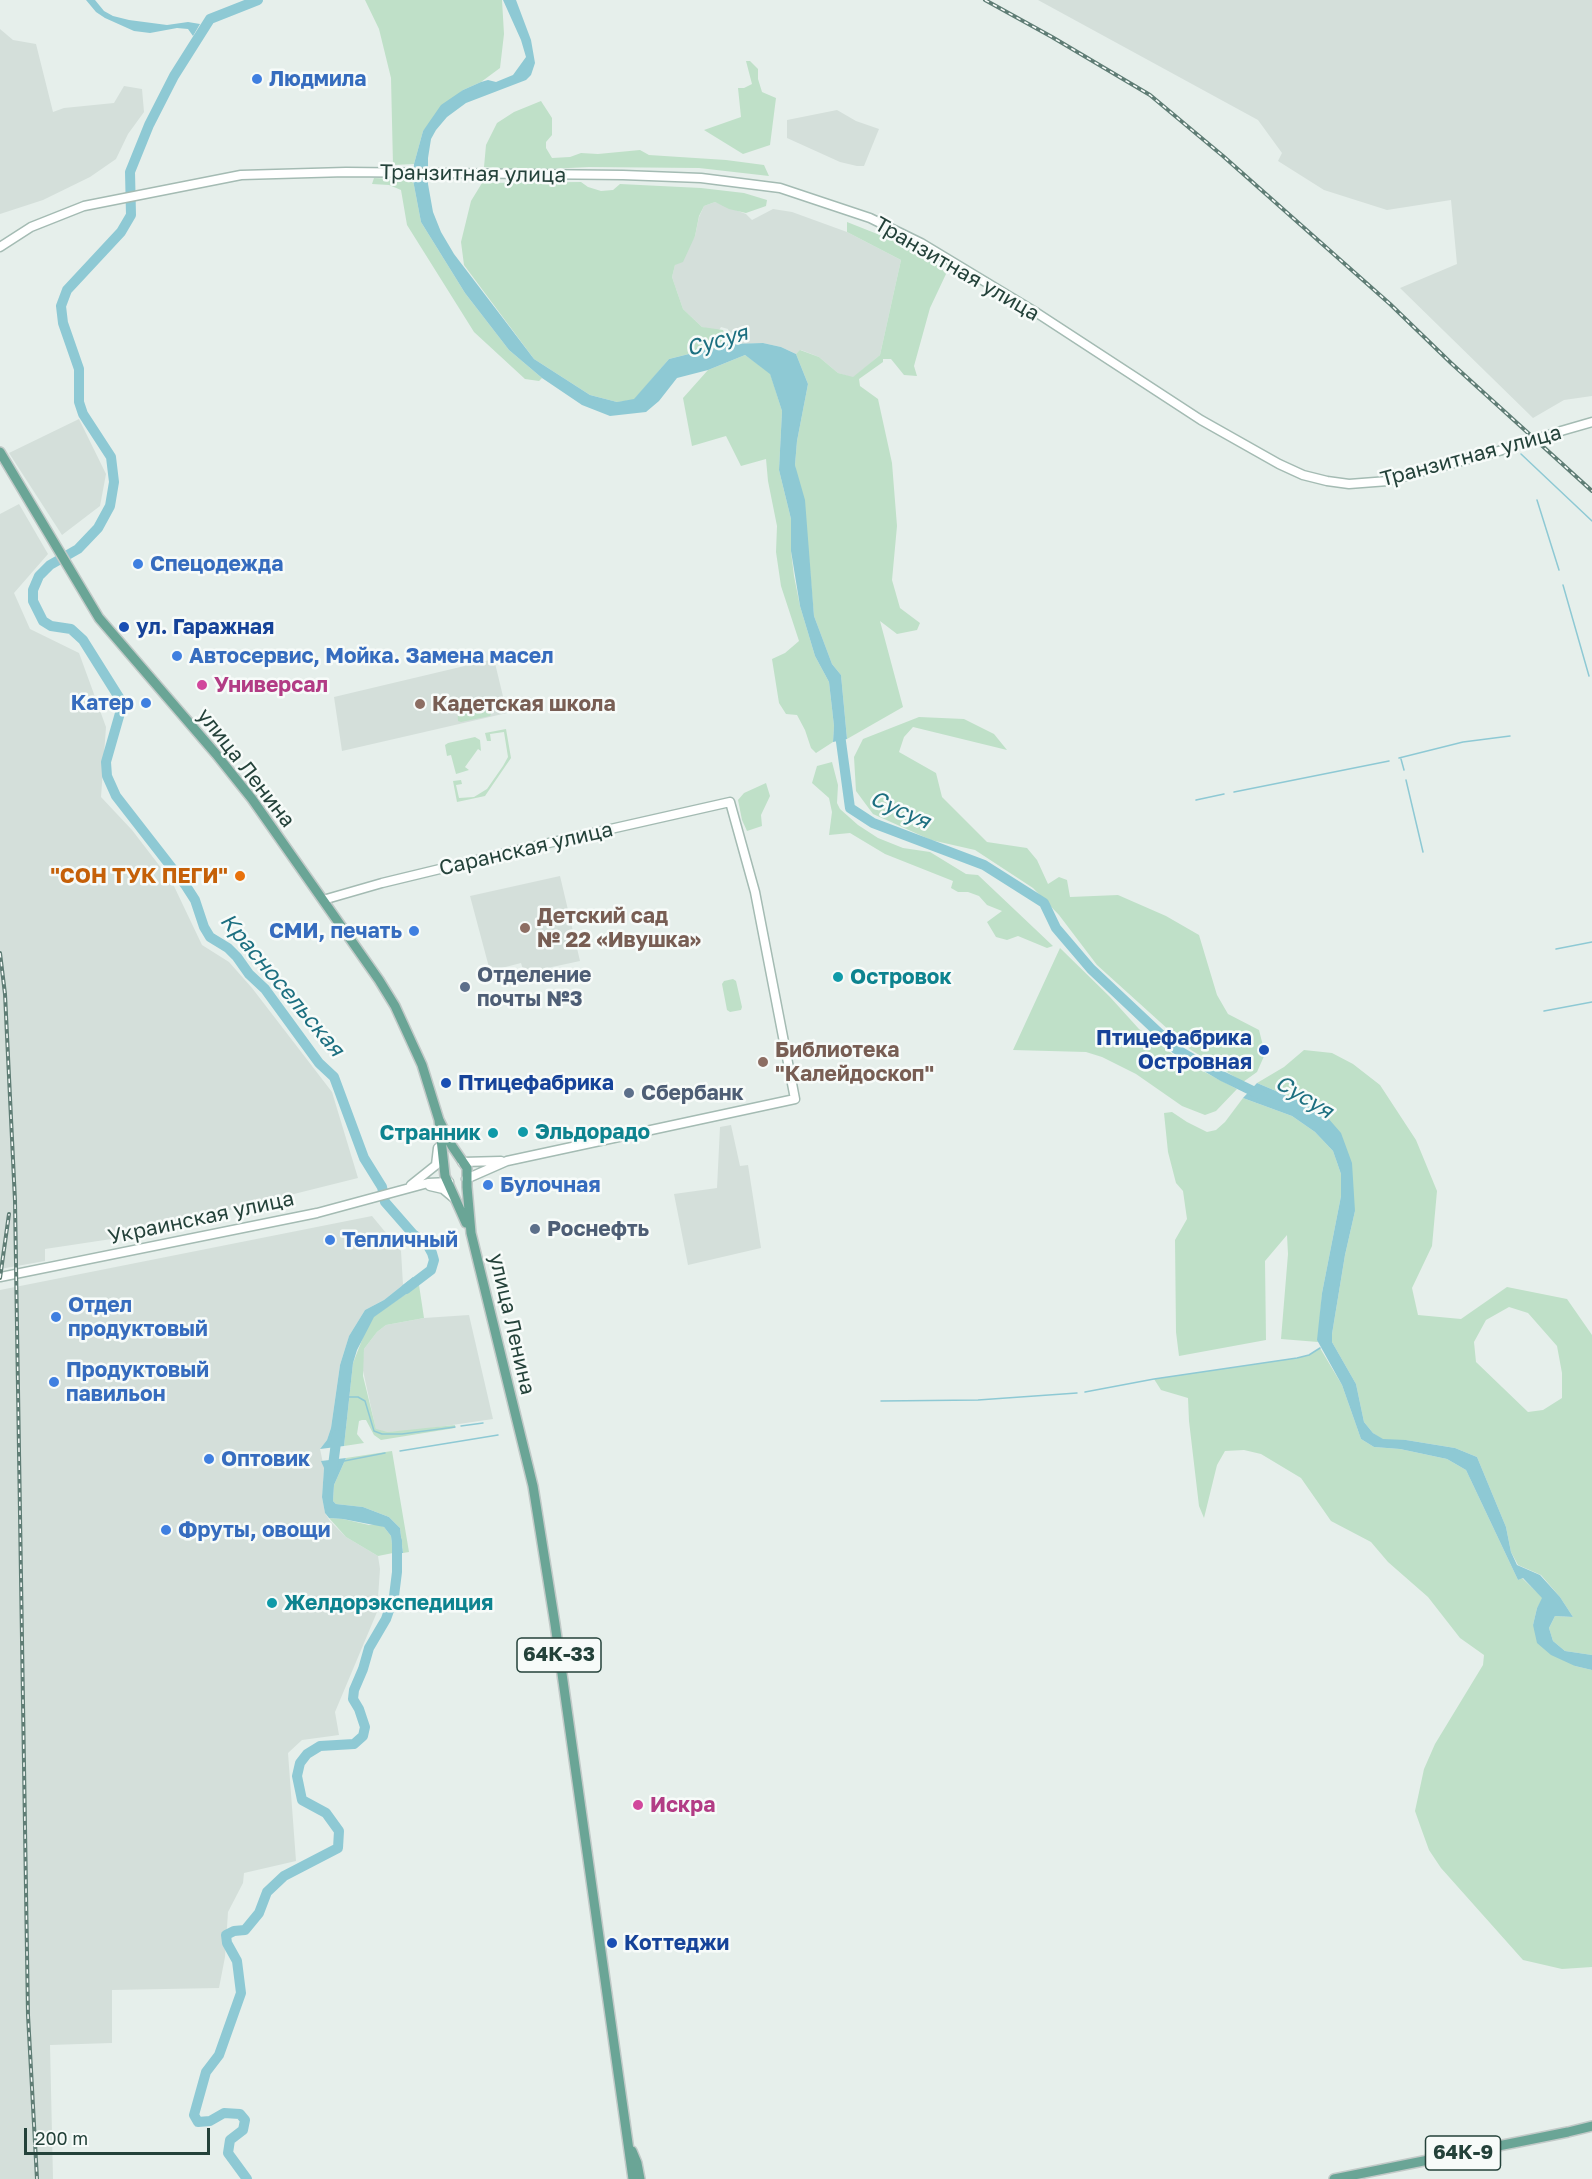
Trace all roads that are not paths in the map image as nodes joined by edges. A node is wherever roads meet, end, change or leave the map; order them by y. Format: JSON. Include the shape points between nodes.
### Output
{"nodes":[{"id":1,"x":0,"y":247,"type":"edge"},
{"id":2,"x":1592,"y":422,"type":"edge"},
{"id":3,"x":0,"y":452,"type":"edge"},
{"id":4,"x":323,"y":900,"type":"junction"},
{"id":5,"x":795,"y":1099,"type":"joint"},
{"id":6,"x":439,"y":1120,"type":"junction"},
{"id":7,"x":507,"y":1161,"type":"junction"},
{"id":8,"x":462,"y":1162,"type":"junction"},
{"id":9,"x":446,"y":1166,"type":"junction"},
{"id":10,"x":466,"y":1179,"type":"junction"},
{"id":11,"x":449,"y":1182,"type":"junction"},
{"id":12,"x":405,"y":1188,"type":"junction"},
{"id":13,"x":458,"y":1202,"type":"junction"},
{"id":14,"x":471,"y":1233,"type":"junction"},
{"id":15,"x":0,"y":1277,"type":"edge"},
{"id":16,"x":1592,"y":2126,"type":"edge"},
{"id":17,"x":627,"y":2141,"type":"junction"},
{"id":18,"x":633,"y":2179,"type":"edge"},
{"id":19,"x":640,"y":2179,"type":"edge"},
{"id":20,"x":1334,"y":2179,"type":"edge"}],
"edges":[{"from":1,"to":2,"type":"main road","name":"Транзитная улица","bridge":true,"via":[[31,227],[84,206],[241,175],[522,174],[712,179],[780,188],[870,218],[921,243],[1201,420],[1303,475],[1349,484],[1388,481]]},
{"from":3,"to":4,"type":"main road","name":"улица Ленина","via":[[99,618],[231,772]]},
{"from":4,"to":5,"type":"main road","name":"Саранская улица","via":[[730,802],[755,892]]},
{"from":4,"to":6,"type":"main road","name":"улица Ленина","via":[[395,1006],[422,1065]]},
{"from":5,"to":7,"type":"main road","name":"Украинская улица"},
{"from":6,"to":8,"type":"main road","name":"улица Ленина"},
{"from":6,"to":9,"type":"main road","name":"улица Ленина"},
{"from":6,"to":12,"type":"main road","via":[[436,1165]]},
{"from":7,"to":8,"type":"main road"},
{"from":7,"to":10,"type":"main road","name":"Украинская улица"},
{"from":8,"to":9,"type":"main road","name":"Украинская улица"},
{"from":8,"to":10,"type":"main road","name":"улица Ленина","via":[[467,1168]]},
{"from":9,"to":11,"type":"main road","name":"улица Ленина"},
{"from":9,"to":12,"type":"main road","name":"Украинская улица"},
{"from":10,"to":11,"type":"main road","name":"Украинская улица","via":[[460,1184]]},
{"from":10,"to":14,"type":"main road","name":"улица Ленина"},
{"from":11,"to":12,"type":"main road","name":"Украинская улица"},
{"from":11,"to":13,"type":"main road","name":"улица Ленина"},
{"from":12,"to":13,"type":"main road","via":[[443,1189]]},
{"from":12,"to":15,"type":"main road","name":"Украинская улица","via":[[317,1213]]},
{"from":13,"to":14,"type":"main road","name":"улица Ленина"},
{"from":14,"to":17,"type":"main road","name":"улица Ленина","number":"64К-33","via":[[533,1486]]},
{"from":16,"to":20,"type":"main road","number":"64К-9"},
{"from":17,"to":18,"type":"main road","number":"64К-33"},
{"from":17,"to":19,"type":"main road"}]}
